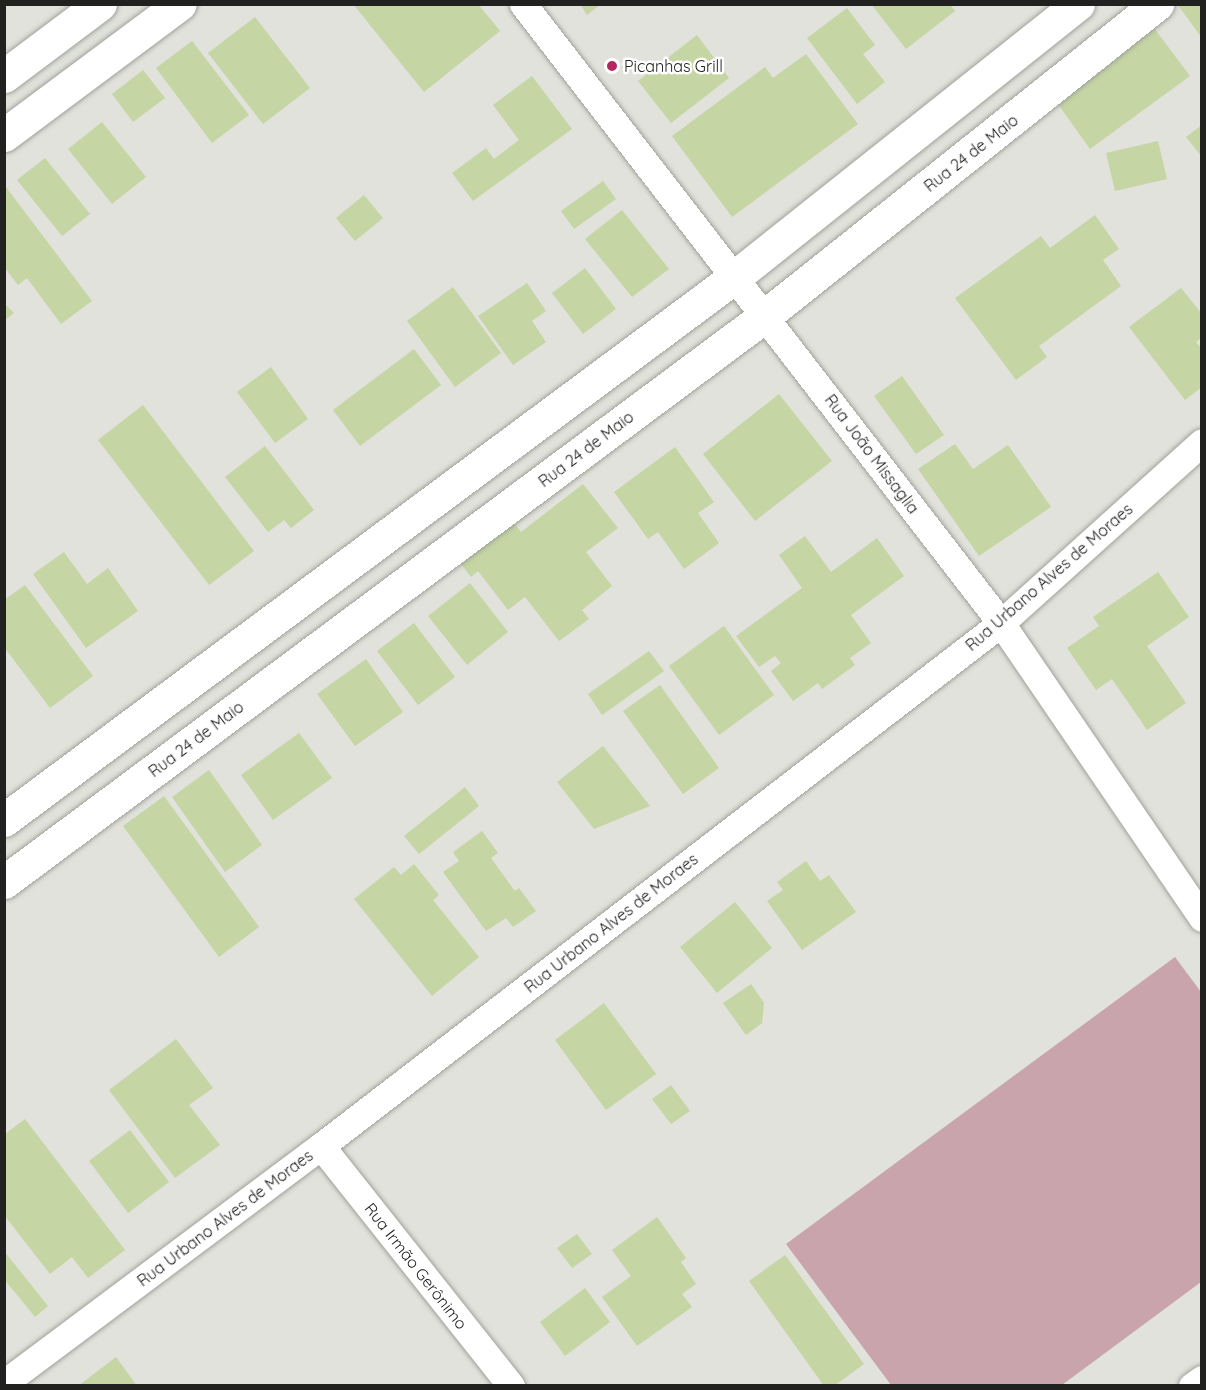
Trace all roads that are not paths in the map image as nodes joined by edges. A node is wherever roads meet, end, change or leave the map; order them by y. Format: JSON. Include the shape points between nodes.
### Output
{"nodes":[{"id":1,"x":100,"y":4,"type":"edge"},
{"id":2,"x":180,"y":4,"type":"edge"},
{"id":3,"x":523,"y":4,"type":"edge"},
{"id":4,"x":1078,"y":4,"type":"edge"},
{"id":5,"x":1157,"y":4,"type":"edge"},
{"id":6,"x":71,"y":18,"type":"edge"},
{"id":7,"x":4,"y":76,"type":"edge"},
{"id":8,"x":4,"y":135,"type":"edge"},
{"id":9,"x":736,"y":276,"type":"junction"},
{"id":10,"x":766,"y":315,"type":"junction"},
{"id":11,"x":1202,"y":442,"type":"edge"},
{"id":12,"x":1001,"y":623,"type":"junction"},
{"id":13,"x":4,"y":820,"type":"edge"},
{"id":14,"x":4,"y":882,"type":"edge"},
{"id":15,"x":1202,"y":918,"type":"edge"},
{"id":16,"x":321,"y":1146,"type":"junction"},
{"id":17,"x":1202,"y":1379,"type":"edge"},
{"id":18,"x":4,"y":1383,"type":"edge"},
{"id":19,"x":512,"y":1386,"type":"edge"},
{"id":20,"x":1192,"y":1386,"type":"edge"}],
"edges":[{"from":1,"to":6,"type":"street"},
{"from":2,"to":8,"type":"street"},
{"from":3,"to":9,"type":"street","name":"Rua João Missaglia"},
{"from":4,"to":9,"type":"street"},
{"from":5,"to":10,"type":"street","name":"Rua 24 de Maio"},
{"from":6,"to":7,"type":"street"},
{"from":9,"to":10,"type":"street","name":"Rua João Missaglia"},
{"from":9,"to":13,"type":"street"},
{"from":10,"to":12,"type":"street","name":"Rua João Missaglia"},
{"from":10,"to":14,"type":"street","name":"Rua 24 de Maio"},
{"from":11,"to":12,"type":"street","name":"Rua Urbano Alves de Moraes"},
{"from":12,"to":15,"type":"street","name":"Rua João Missaglia"},
{"from":12,"to":16,"type":"street","name":"Rua Urbano Alves de Moraes"},
{"from":16,"to":18,"type":"street","name":"Rua Urbano Alves de Moraes"},
{"from":16,"to":19,"type":"street","name":"Rua Irmão Gerônimo"},
{"from":17,"to":20,"type":"street"}]}
